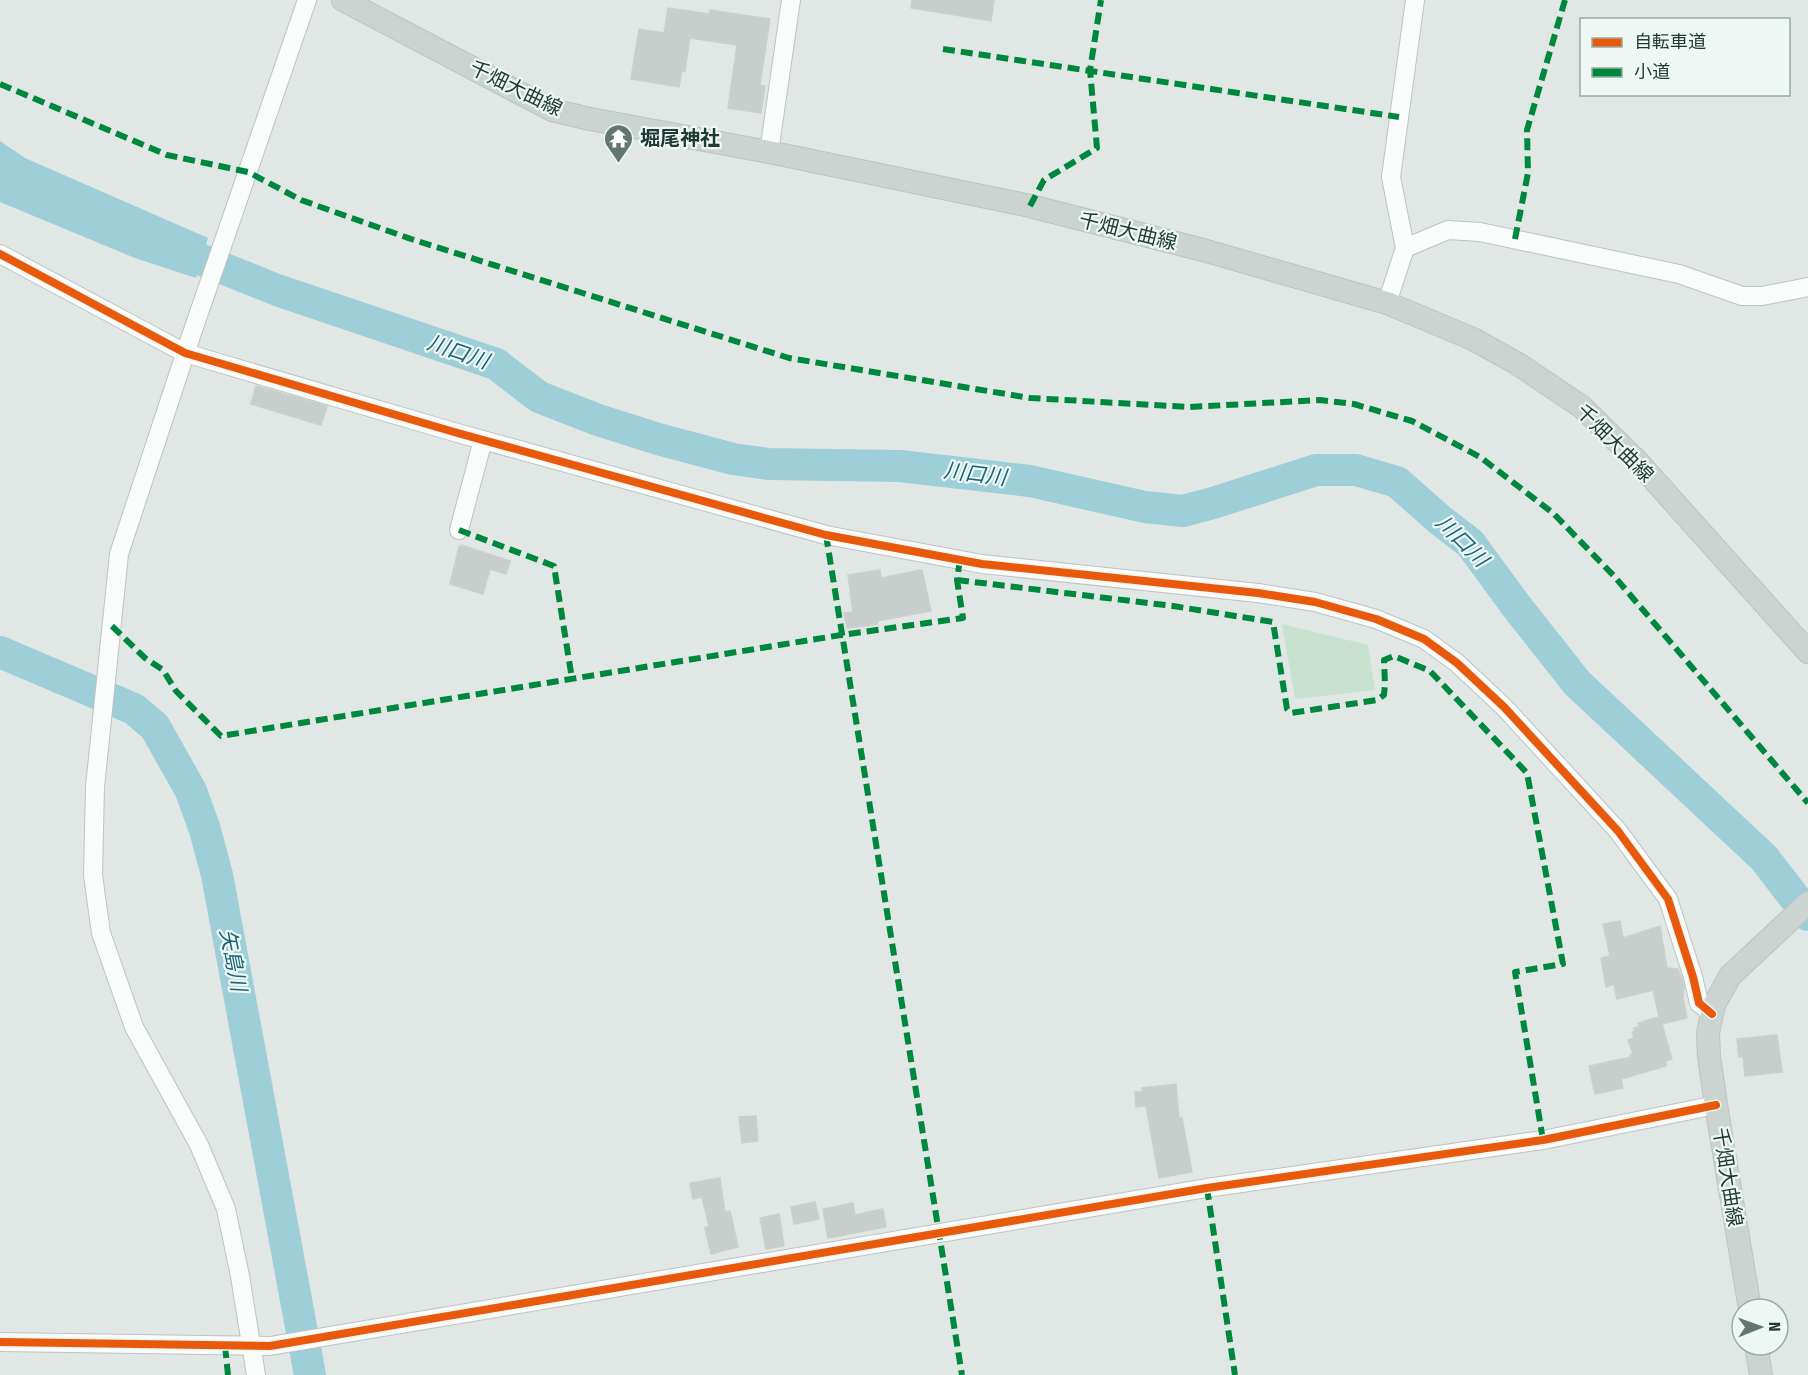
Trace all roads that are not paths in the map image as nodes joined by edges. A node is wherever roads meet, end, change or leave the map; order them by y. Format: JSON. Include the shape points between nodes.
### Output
{"nodes":[{"id":1,"x":307,"y":0,"type":"edge"},
{"id":2,"x":343,"y":0,"type":"edge"},
{"id":3,"x":791,"y":0,"type":"edge"},
{"id":4,"x":1415,"y":0,"type":"edge"},
{"id":5,"x":769,"y":152,"type":"junction"},
{"id":6,"x":1405,"y":248,"type":"junction"},
{"id":7,"x":0,"y":254,"type":"edge"},
{"id":8,"x":1808,"y":287,"type":"edge"},
{"id":9,"x":1387,"y":303,"type":"junction"},
{"id":10,"x":185,"y":353,"type":"junction"},
{"id":11,"x":483,"y":440,"type":"junction"},
{"id":12,"x":459,"y":530,"type":"dead end"},
{"id":13,"x":1805,"y":644,"type":"edge"},
{"id":14,"x":1808,"y":903,"type":"edge"},
{"id":15,"x":1712,"y":1014,"type":"junction"},
{"id":16,"x":1716,"y":1105,"type":"junction"},
{"id":17,"x":1748,"y":1297,"type":"edge"},
{"id":18,"x":0,"y":1342,"type":"edge"},
{"id":19,"x":251,"y":1346,"type":"junction"},
{"id":20,"x":1758,"y":1357,"type":"edge"},
{"id":21,"x":256,"y":1375,"type":"edge"},
{"id":22,"x":1761,"y":1375,"type":"edge"}],
"edges":[{"from":1,"to":10,"type":"street"},
{"from":2,"to":5,"type":"main road","name":"千畑大曲線","via":[[552,110]]},
{"from":3,"to":5,"type":"street"},
{"from":4,"to":6,"type":"street","via":[[1391,177]]},
{"from":5,"to":9,"type":"main road","name":"千畑大曲線","via":[[1030,206]]},
{"from":6,"to":8,"type":"street","via":[[1448,230],[1480,232],[1679,274],[1742,296]]},
{"from":6,"to":9,"type":"street"},
{"from":7,"to":10,"type":"street"},
{"from":9,"to":13,"type":"main road","name":"千畑大曲線","via":[[1473,339],[1582,407],[1638,462]]},
{"from":10,"to":11,"type":"street"},
{"from":10,"to":19,"type":"street","via":[[119,554],[95,786],[93,875],[101,933],[134,1027],[199,1145],[226,1209]]},
{"from":11,"to":12,"type":"street"},
{"from":11,"to":15,"type":"street","via":[[826,535],[982,564],[1315,602],[1376,619],[1424,639],[1457,663],[1504,707],[1618,831],[1668,899],[1699,1003]]},
{"from":14,"to":15,"type":"main road","name":"千畑大曲線","via":[[1730,976]]},
{"from":15,"to":16,"type":"main road","name":"千畑大曲線","via":[[1709,1056]]},
{"from":16,"to":17,"type":"main road","name":"千畑大曲線"},
{"from":16,"to":19,"type":"street","via":[[1543,1140],[1207,1188],[346,1335]]},
{"from":18,"to":19,"type":"street"},
{"from":19,"to":21,"type":"street"},
{"from":20,"to":22,"type":"main road"}]}
